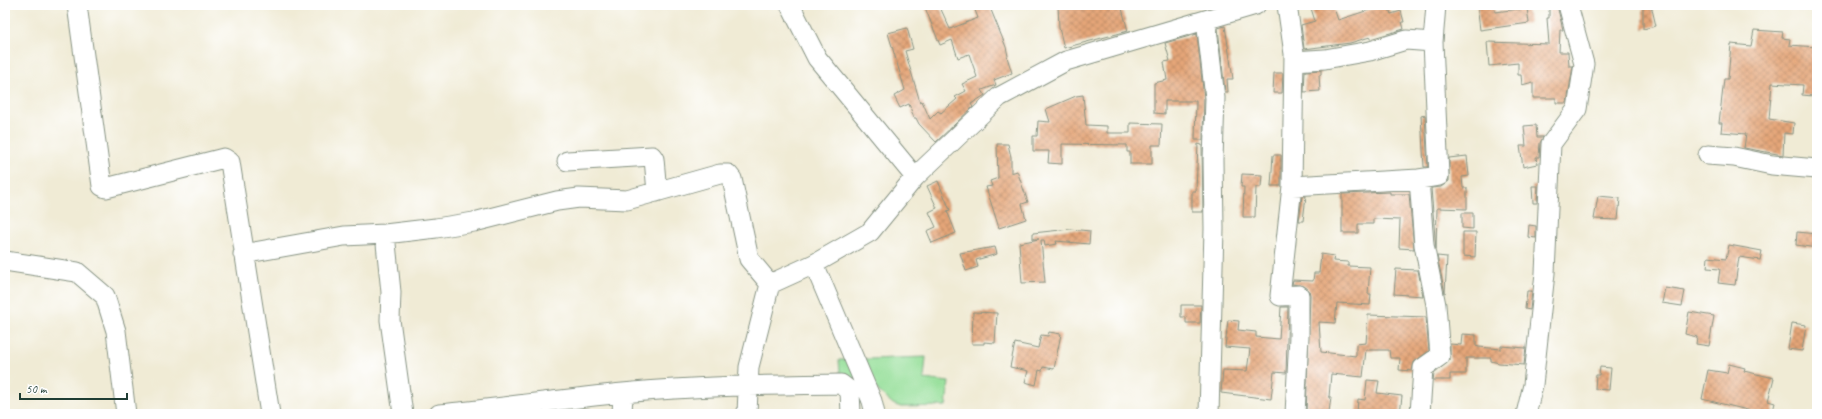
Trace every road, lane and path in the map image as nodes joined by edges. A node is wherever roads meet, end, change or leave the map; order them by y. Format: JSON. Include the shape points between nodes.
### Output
{"nodes":[{"id":1,"x":77,"y":5,"type":"edge"},
{"id":2,"x":790,"y":5,"type":"edge"},
{"id":3,"x":1256,"y":5,"type":"edge"},
{"id":4,"x":1287,"y":5,"type":"edge"},
{"id":5,"x":1436,"y":5,"type":"edge"},
{"id":6,"x":1568,"y":5,"type":"edge"},
{"id":7,"x":1206,"y":20,"type":"junction"},
{"id":8,"x":1433,"y":42,"type":"junction"},
{"id":9,"x":1294,"y":61,"type":"junction"},
{"id":10,"x":1708,"y":155,"type":"dead end"},
{"id":11,"x":567,"y":161,"type":"dead end"},
{"id":12,"x":1817,"y":169,"type":"edge"},
{"id":13,"x":915,"y":178,"type":"junction"},
{"id":14,"x":1419,"y":179,"type":"junction"},
{"id":15,"x":1292,"y":186,"type":"junction"},
{"id":16,"x":657,"y":192,"type":"junction"},
{"id":17,"x":385,"y":234,"type":"junction"},
{"id":18,"x":243,"y":254,"type":"junction"},
{"id":19,"x":5,"y":261,"type":"edge"},
{"id":20,"x":814,"y":264,"type":"junction"},
{"id":21,"x":770,"y":284,"type":"junction"},
{"id":22,"x":747,"y":386,"type":"junction"},
{"id":23,"x":623,"y":393,"type":"junction"},
{"id":24,"x":519,"y":410,"type":"edge"},
{"id":25,"x":126,"y":414,"type":"edge"},
{"id":26,"x":270,"y":414,"type":"edge"},
{"id":27,"x":403,"y":414,"type":"edge"},
{"id":28,"x":439,"y":414,"type":"edge"},
{"id":29,"x":622,"y":414,"type":"edge"},
{"id":30,"x":747,"y":414,"type":"edge"},
{"id":31,"x":851,"y":414,"type":"edge"},
{"id":32,"x":875,"y":414,"type":"edge"},
{"id":33,"x":1209,"y":414,"type":"edge"},
{"id":34,"x":1295,"y":414,"type":"edge"},
{"id":35,"x":1420,"y":414,"type":"edge"},
{"id":36,"x":1526,"y":414,"type":"edge"}],
"edges":[{"from":1,"to":18,"type":"street","via":[[102,186],[106,188],[227,159],[230,162]]},
{"from":2,"to":13,"type":"street","via":[[817,58]]},
{"from":3,"to":7,"type":"street"},
{"from":4,"to":9,"type":"street"},
{"from":5,"to":8,"type":"street"},
{"from":6,"to":36,"type":"street","via":[[1584,64],[1576,108],[1551,144],[1545,273],[1533,385]]},
{"from":7,"to":13,"type":"street","via":[[1066,60],[999,97]]},
{"from":7,"to":33,"type":"street","via":[[1216,98]]},
{"from":8,"to":9,"type":"street","via":[[1406,40],[1370,51],[1324,60]]},
{"from":8,"to":14,"type":"street","via":[[1439,176]]},
{"from":9,"to":15,"type":"street"},
{"from":10,"to":12,"type":"street"},
{"from":11,"to":16,"type":"street","via":[[652,156]]},
{"from":13,"to":20,"type":"street","via":[[870,232]]},
{"from":14,"to":15,"type":"street"},
{"from":14,"to":35,"type":"street","via":[[1424,245],[1436,305],[1440,356],[1423,368]]},
{"from":15,"to":34,"type":"street","via":[[1280,296],[1299,295]]},
{"from":16,"to":17,"type":"street","via":[[627,200],[565,200],[474,222]]},
{"from":16,"to":21,"type":"street","via":[[728,174],[732,179],[749,259]]},
{"from":17,"to":18,"type":"street","via":[[344,236]]},
{"from":17,"to":27,"type":"street","via":[[391,292],[390,320]]},
{"from":18,"to":26,"type":"street"},
{"from":19,"to":25,"type":"street","via":[[77,272],[105,296],[116,331]]},
{"from":20,"to":21,"type":"street"},
{"from":20,"to":32,"type":"street","via":[[872,401]]},
{"from":21,"to":22,"type":"street","via":[[749,368]]},
{"from":22,"to":23,"type":"street"},
{"from":22,"to":30,"type":"street"},
{"from":22,"to":31,"type":"street","via":[[841,384],[850,391]]},
{"from":23,"to":24,"type":"street"},
{"from":23,"to":29,"type":"street"},
{"from":24,"to":28,"type":"street"}]}
